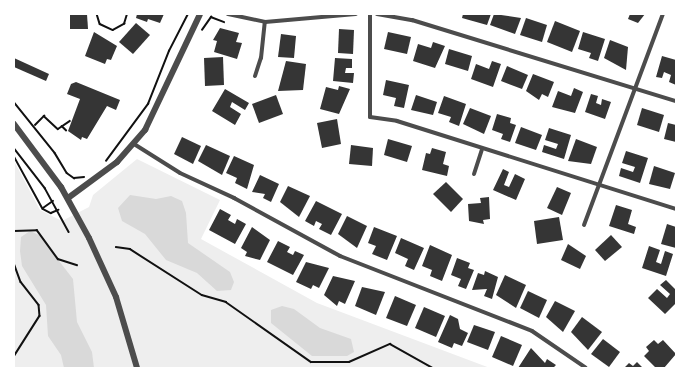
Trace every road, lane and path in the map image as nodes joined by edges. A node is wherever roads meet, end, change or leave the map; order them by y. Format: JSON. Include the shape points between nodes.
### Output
{"nodes":[{"id":1,"x":97,"y":14,"type":"edge"},
{"id":2,"x":127,"y":14,"type":"edge"},
{"id":3,"x":188,"y":14,"type":"edge"},
{"id":4,"x":200,"y":14,"type":"edge"},
{"id":5,"x":228,"y":14,"type":"edge"},
{"id":6,"x":356,"y":14,"type":"edge"},
{"id":7,"x":370,"y":14,"type":"edge"},
{"id":8,"x":377,"y":14,"type":"edge"},
{"id":9,"x":663,"y":14,"type":"edge"},
{"id":10,"x":224,"y":22,"type":"dead end"},
{"id":11,"x":265,"y":22,"type":"junction"},
{"id":12,"x":202,"y":30,"type":"dead end"},
{"id":13,"x":255,"y":76,"type":"dead end"},
{"id":14,"x":633,"y":89,"type":"junction"},
{"id":15,"x":676,"y":101,"type":"edge"},
{"id":16,"x":14,"y":102,"type":"edge"},
{"id":17,"x":70,"y":121,"type":"dead end"},
{"id":18,"x":14,"y":124,"type":"edge"},
{"id":19,"x":35,"y":125,"type":"junction"},
{"id":20,"x":62,"y":126,"type":"junction"},
{"id":21,"x":66,"y":130,"type":"dead end"},
{"id":22,"x":134,"y":144,"type":"junction"},
{"id":23,"x":14,"y":148,"type":"edge"},
{"id":24,"x":482,"y":150,"type":"junction"},
{"id":25,"x":14,"y":156,"type":"edge"},
{"id":26,"x":104,"y":162,"type":"dead end"},
{"id":27,"x":474,"y":174,"type":"dead end"},
{"id":28,"x":87,"y":176,"type":"dead end"},
{"id":29,"x":600,"y":187,"type":"junction"},
{"id":30,"x":68,"y":198,"type":"junction"},
{"id":31,"x":53,"y":201,"type":"junction"},
{"id":32,"x":43,"y":208,"type":"junction"},
{"id":33,"x":676,"y":209,"type":"edge"},
{"id":34,"x":58,"y":210,"type":"junction"},
{"id":35,"x":584,"y":225,"type":"dead end"},
{"id":36,"x":14,"y":231,"type":"edge"},
{"id":37,"x":69,"y":232,"type":"dead end"},
{"id":38,"x":116,"y":247,"type":"dead end"},
{"id":39,"x":14,"y":263,"type":"edge"},
{"id":40,"x":77,"y":265,"type":"dead end"},
{"id":41,"x":14,"y":357,"type":"edge"},
{"id":42,"x":138,"y":368,"type":"edge"},
{"id":43,"x":433,"y":368,"type":"edge"},
{"id":44,"x":586,"y":368,"type":"edge"}],
"edges":[{"from":1,"to":2,"type":"path","via":[[100,24],[113,30],[124,24]]},
{"from":3,"to":26,"type":"path","via":[[169,51],[148,104]]},
{"from":4,"to":22,"type":"street","via":[[159,105]]},
{"from":5,"to":11,"type":"street"},
{"from":6,"to":11,"type":"street"},
{"from":7,"to":24,"type":"street","via":[[370,117],[396,121]]},
{"from":8,"to":14,"type":"street","via":[[412,20]]},
{"from":9,"to":14,"type":"street"},
{"from":10,"to":12,"type":"path","via":[[211,17]]},
{"from":11,"to":13,"type":"street","via":[[261,58]]},
{"from":14,"to":15,"type":"street"},
{"from":14,"to":29,"type":"street"},
{"from":16,"to":19,"type":"path"},
{"from":17,"to":20,"type":"path"},
{"from":18,"to":30,"type":"street"},
{"from":19,"to":20,"type":"path","via":[[46,116],[58,129]]},
{"from":19,"to":28,"type":"path","via":[[67,173],[77,179]]},
{"from":20,"to":21,"type":"path"},
{"from":22,"to":30,"type":"street","via":[[117,162]]},
{"from":22,"to":44,"type":"street","via":[[180,173],[340,256],[532,331]]},
{"from":23,"to":31,"type":"path"},
{"from":24,"to":27,"type":"street"},
{"from":24,"to":29,"type":"street"},
{"from":25,"to":32,"type":"path"},
{"from":29,"to":33,"type":"street"},
{"from":29,"to":35,"type":"street"},
{"from":30,"to":42,"type":"street","via":[[108,278]]},
{"from":31,"to":32,"type":"path"},
{"from":31,"to":34,"type":"path"},
{"from":32,"to":34,"type":"path","via":[[51,213]]},
{"from":34,"to":37,"type":"path"},
{"from":36,"to":40,"type":"path","via":[[27,227],[37,230],[58,259]]},
{"from":38,"to":43,"type":"path","via":[[130,249],[202,295],[226,302],[310,362],[349,362],[390,344]]},
{"from":39,"to":41,"type":"path","via":[[24,287],[39,305],[40,316]]}]}
